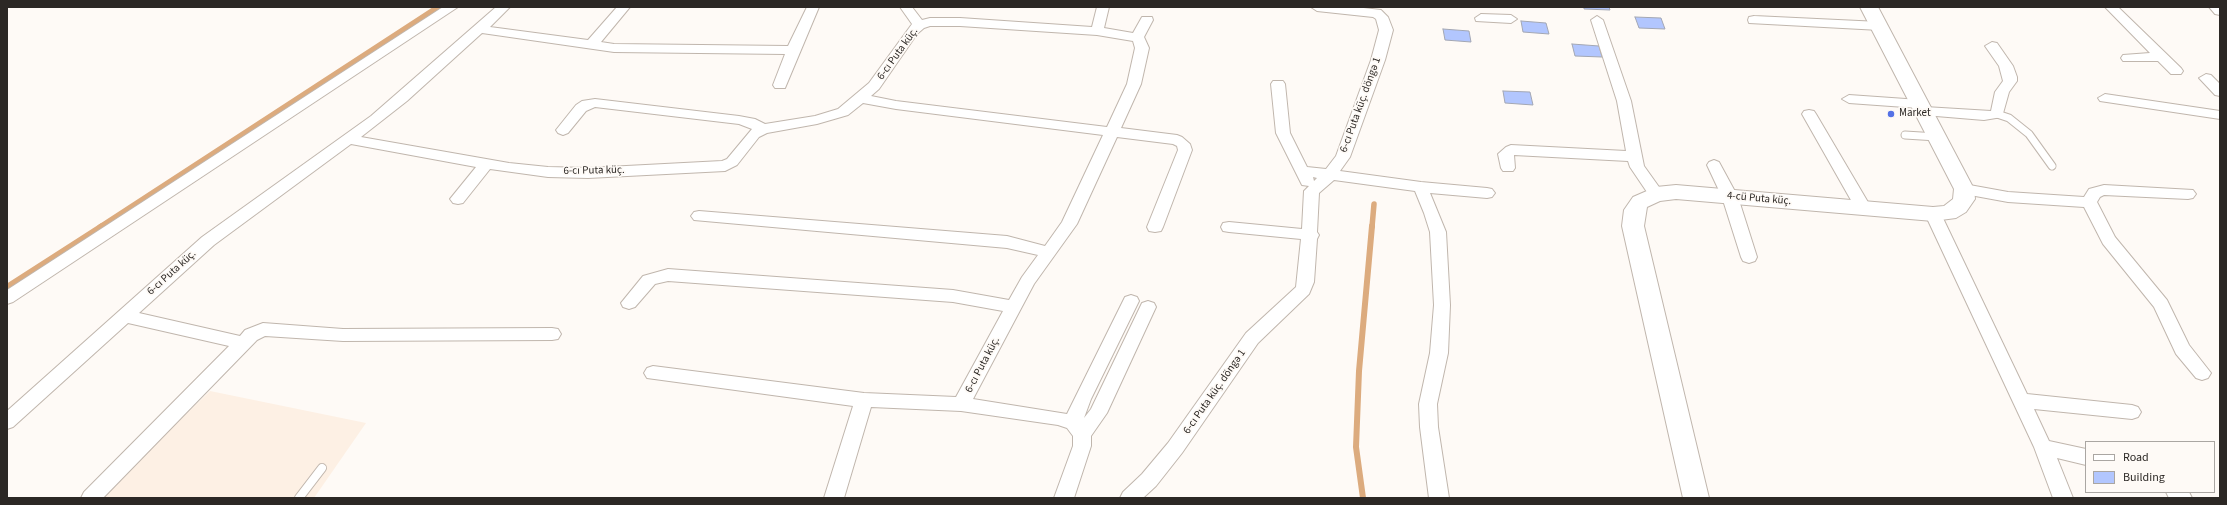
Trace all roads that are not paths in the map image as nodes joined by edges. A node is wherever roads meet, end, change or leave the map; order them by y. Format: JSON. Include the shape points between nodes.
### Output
{"nodes":[{"id":1,"x":452,"y":7,"type":"edge"},
{"id":2,"x":504,"y":7,"type":"edge"},
{"id":3,"x":624,"y":7,"type":"edge"},
{"id":4,"x":813,"y":7,"type":"edge"},
{"id":5,"x":906,"y":7,"type":"edge"},
{"id":6,"x":1103,"y":7,"type":"edge"},
{"id":7,"x":1317,"y":7,"type":"edge"},
{"id":8,"x":1869,"y":7,"type":"edge"},
{"id":9,"x":2111,"y":7,"type":"edge"},
{"id":10,"x":2215,"y":7,"type":"edge"},
{"id":11,"x":2220,"y":11,"type":"edge"},
{"id":12,"x":1482,"y":18,"type":"dead end"},
{"id":13,"x":1511,"y":18,"type":"edge"},
{"id":14,"x":1147,"y":20,"type":"dead end"},
{"id":15,"x":1597,"y":20,"type":"dead end"},
{"id":16,"x":1754,"y":20,"type":"dead end"},
{"id":17,"x":919,"y":25,"type":"junction"},
{"id":18,"x":1880,"y":26,"type":"junction"},
{"id":19,"x":480,"y":29,"type":"junction"},
{"id":20,"x":1097,"y":31,"type":"junction"},
{"id":21,"x":1137,"y":38,"type":"junction"},
{"id":22,"x":592,"y":46,"type":"junction"},
{"id":23,"x":1992,"y":46,"type":"dead end"},
{"id":24,"x":793,"y":50,"type":"junction"},
{"id":25,"x":2162,"y":57,"type":"junction"},
{"id":26,"x":2128,"y":58,"type":"dead end"},
{"id":27,"x":2176,"y":71,"type":"dead end"},
{"id":28,"x":2206,"y":78,"type":"dead end"},
{"id":29,"x":1278,"y":84,"type":"dead end"},
{"id":30,"x":780,"y":85,"type":"dead end"},
{"id":31,"x":2220,"y":92,"type":"edge"},
{"id":32,"x":862,"y":98,"type":"junction"},
{"id":33,"x":2106,"y":98,"type":"dead end"},
{"id":34,"x":1849,"y":99,"type":"dead end"},
{"id":35,"x":1922,"y":108,"type":"junction"},
{"id":36,"x":1809,"y":114,"type":"dead end"},
{"id":37,"x":1997,"y":114,"type":"junction"},
{"id":38,"x":2220,"y":116,"type":"edge"},
{"id":39,"x":763,"y":129,"type":"junction"},
{"id":40,"x":563,"y":130,"type":"dead end"},
{"id":41,"x":1112,"y":132,"type":"junction"},
{"id":42,"x":1905,"y":135,"type":"dead end"},
{"id":43,"x":1937,"y":137,"type":"junction"},
{"id":44,"x":348,"y":139,"type":"junction"},
{"id":45,"x":1634,"y":156,"type":"junction"},
{"id":46,"x":486,"y":164,"type":"junction"},
{"id":47,"x":1714,"y":165,"type":"dead end"},
{"id":48,"x":2052,"y":166,"type":"dead end"},
{"id":49,"x":1508,"y":168,"type":"dead end"},
{"id":50,"x":1303,"y":171,"type":"junction"},
{"id":51,"x":1329,"y":176,"type":"junction"},
{"id":52,"x":1421,"y":187,"type":"junction"},
{"id":53,"x":1964,"y":190,"type":"junction"},
{"id":54,"x":1312,"y":191,"type":"junction"},
{"id":55,"x":1488,"y":193,"type":"dead end"},
{"id":56,"x":1656,"y":194,"type":"junction"},
{"id":57,"x":2188,"y":194,"type":"dead end"},
{"id":58,"x":1730,"y":197,"type":"junction"},
{"id":59,"x":458,"y":199,"type":"dead end"},
{"id":60,"x":2089,"y":202,"type":"junction"},
{"id":61,"x":1864,"y":209,"type":"junction"},
{"id":62,"x":1933,"y":214,"type":"junction"},
{"id":63,"x":699,"y":216,"type":"dead end"},
{"id":64,"x":1155,"y":227,"type":"dead end"},
{"id":65,"x":1229,"y":227,"type":"dead end"},
{"id":66,"x":1311,"y":235,"type":"junction"},
{"id":67,"x":1048,"y":253,"type":"junction"},
{"id":68,"x":1749,"y":257,"type":"dead end"},
{"id":69,"x":7,"y":298,"type":"edge"},
{"id":70,"x":1131,"y":301,"type":"dead end"},
{"id":71,"x":629,"y":303,"type":"dead end"},
{"id":72,"x":1148,"y":307,"type":"dead end"},
{"id":73,"x":1014,"y":308,"type":"junction"},
{"id":74,"x":125,"y":316,"type":"junction"},
{"id":75,"x":552,"y":334,"type":"dead end"},
{"id":76,"x":243,"y":343,"type":"junction"},
{"id":77,"x":653,"y":373,"type":"dead end"},
{"id":78,"x":2202,"y":373,"type":"dead end"},
{"id":79,"x":864,"y":400,"type":"junction"},
{"id":80,"x":2021,"y":401,"type":"junction"},
{"id":81,"x":962,"y":404,"type":"junction"},
{"id":82,"x":2132,"y":412,"type":"dead end"},
{"id":83,"x":7,"y":422,"type":"edge"},
{"id":84,"x":1077,"y":428,"type":"junction"},
{"id":85,"x":2043,"y":447,"type":"junction"},
{"id":86,"x":2085,"y":457,"type":"edge"},
{"id":87,"x":322,"y":468,"type":"dead end"},
{"id":88,"x":91,"y":498,"type":"edge"},
{"id":89,"x":299,"y":498,"type":"edge"},
{"id":90,"x":834,"y":498,"type":"edge"},
{"id":91,"x":1064,"y":498,"type":"edge"},
{"id":92,"x":1130,"y":498,"type":"edge"},
{"id":93,"x":1439,"y":498,"type":"edge"},
{"id":94,"x":1696,"y":498,"type":"edge"},
{"id":95,"x":2063,"y":498,"type":"edge"}],
"edges":[{"from":1,"to":69,"type":"street"},
{"from":2,"to":19,"type":"street","name":"6-cı Puta küç."},
{"from":3,"to":22,"type":"street"},
{"from":4,"to":24,"type":"street"},
{"from":5,"to":17,"type":"street"},
{"from":6,"to":20,"type":"street"},
{"from":7,"to":51,"type":"street","name":"6-cı Puta küç. döngə 1","via":[[1376,13],[1382,17],[1386,30],[1378,60],[1343,157]]},
{"from":8,"to":18,"type":"street"},
{"from":9,"to":25,"type":"street"},
{"from":10,"to":11,"type":"street"},
{"from":12,"to":13,"type":"street"},
{"from":14,"to":21,"type":"street"},
{"from":15,"to":45,"type":"street","via":[[1624,101]]},
{"from":16,"to":18,"type":"street"},
{"from":17,"to":20,"type":"street","name":"6-cı Puta küç.","via":[[930,22],[960,22]]},
{"from":17,"to":32,"type":"street","name":"6-cı Puta küç.","via":[[912,31],[874,86]]},
{"from":18,"to":35,"type":"street"},
{"from":19,"to":22,"type":"street"},
{"from":19,"to":44,"type":"street","name":"6-cı Puta küç.","via":[[402,98]]},
{"from":20,"to":21,"type":"street","name":"6-cı Puta küç."},
{"from":21,"to":41,"type":"street","name":"6-cı Puta küç.","via":[[1142,48],[1138,71]]},
{"from":22,"to":24,"type":"street","via":[[633,49]]},
{"from":23,"to":37,"type":"street","via":[[2006,66],[2010,77],[2002,92]]},
{"from":24,"to":30,"type":"street"},
{"from":25,"to":26,"type":"street"},
{"from":25,"to":27,"type":"street"},
{"from":28,"to":31,"type":"street"},
{"from":29,"to":50,"type":"street","via":[[1283,133]]},
{"from":32,"to":39,"type":"street","name":"6-cı Puta küç.","via":[[832,117]]},
{"from":32,"to":41,"type":"street","via":[[896,105]]},
{"from":33,"to":38,"type":"street"},
{"from":34,"to":35,"type":"street"},
{"from":35,"to":37,"type":"street","via":[[1984,116]]},
{"from":35,"to":43,"type":"street"},
{"from":36,"to":61,"type":"street"},
{"from":37,"to":48,"type":"lane","via":[[2009,118],[2029,134]]},
{"from":39,"to":40,"type":"street","via":[[739,120],[595,103],[581,108]]},
{"from":39,"to":46,"type":"street","name":"6-cı Puta küç.","via":[[754,134],[732,162],[725,166],[588,173],[548,172]]},
{"from":41,"to":64,"type":"street","via":[[1177,140],[1183,144],[1185,150]]},
{"from":41,"to":67,"type":"street","name":"6-cı Puta küç.","via":[[1068,224]]},
{"from":42,"to":43,"type":"lane"},
{"from":43,"to":53,"type":"street"},
{"from":44,"to":46,"type":"street","name":"6-cı Puta küç."},
{"from":44,"to":74,"type":"street","name":"6-cı Puta küç.","via":[[208,241]]},
{"from":45,"to":49,"type":"street","via":[[1511,150],[1505,154]]},
{"from":45,"to":56,"type":"street","via":[[1637,167]]},
{"from":46,"to":59,"type":"street"},
{"from":47,"to":58,"type":"street"},
{"from":50,"to":51,"type":"street"},
{"from":50,"to":54,"type":"street"},
{"from":51,"to":52,"type":"street"},
{"from":51,"to":54,"type":"street","name":"6-cı Puta küç. döngə 1"},
{"from":52,"to":55,"type":"street"},
{"from":52,"to":93,"type":"street","via":[[1438,232],[1441,290],[1439,353],[1428,404]]},
{"from":53,"to":60,"type":"street","via":[[2008,197]]},
{"from":53,"to":62,"type":"street","name":"4-cü Puta küç.","via":[[1964,199],[1959,207],[1948,213]]},
{"from":54,"to":66,"type":"street","name":"6-cı Puta küç. döngə 1"},
{"from":56,"to":58,"type":"street","name":"4-cü Puta küç.","via":[[1676,192]]},
{"from":56,"to":94,"type":"street","name":"4-cü Puta küç.","via":[[1637,206],[1633,226]]},
{"from":57,"to":60,"type":"street","via":[[2104,190],[2094,193]]},
{"from":58,"to":61,"type":"street","name":"4-cü Puta küç."},
{"from":58,"to":68,"type":"street"},
{"from":60,"to":78,"type":"street","via":[[2109,240],[2161,304],[2182,349]]},
{"from":61,"to":62,"type":"street","name":"4-cü Puta küç."},
{"from":62,"to":80,"type":"street"},
{"from":63,"to":67,"type":"street","via":[[1007,242],[1026,245]]},
{"from":65,"to":66,"type":"street"},
{"from":66,"to":92,"type":"street","name":"6-cı Puta küç. döngə 1","via":[[1306,282],[1302,290],[1252,338],[1176,448]]},
{"from":67,"to":73,"type":"street","name":"6-cı Puta küç.","via":[[1028,281]]},
{"from":70,"to":84,"type":"street","via":[[1082,400]]},
{"from":71,"to":73,"type":"street","via":[[649,280],[668,274],[953,296]]},
{"from":72,"to":84,"type":"street","via":[[1098,413]]},
{"from":73,"to":81,"type":"street","name":"6-cı Puta küç."},
{"from":74,"to":76,"type":"street"},
{"from":74,"to":83,"type":"street","name":"6-cı Puta küç."},
{"from":75,"to":76,"type":"street","via":[[343,335],[263,329]]},
{"from":76,"to":88,"type":"street"},
{"from":77,"to":79,"type":"street"},
{"from":79,"to":81,"type":"street"},
{"from":79,"to":90,"type":"street"},
{"from":80,"to":82,"type":"street"},
{"from":80,"to":85,"type":"street"},
{"from":81,"to":84,"type":"street","via":[[1059,418]]},
{"from":84,"to":91,"type":"street","via":[[1082,446]]},
{"from":85,"to":86,"type":"street"},
{"from":85,"to":95,"type":"street"},
{"from":87,"to":89,"type":"lane"}]}
